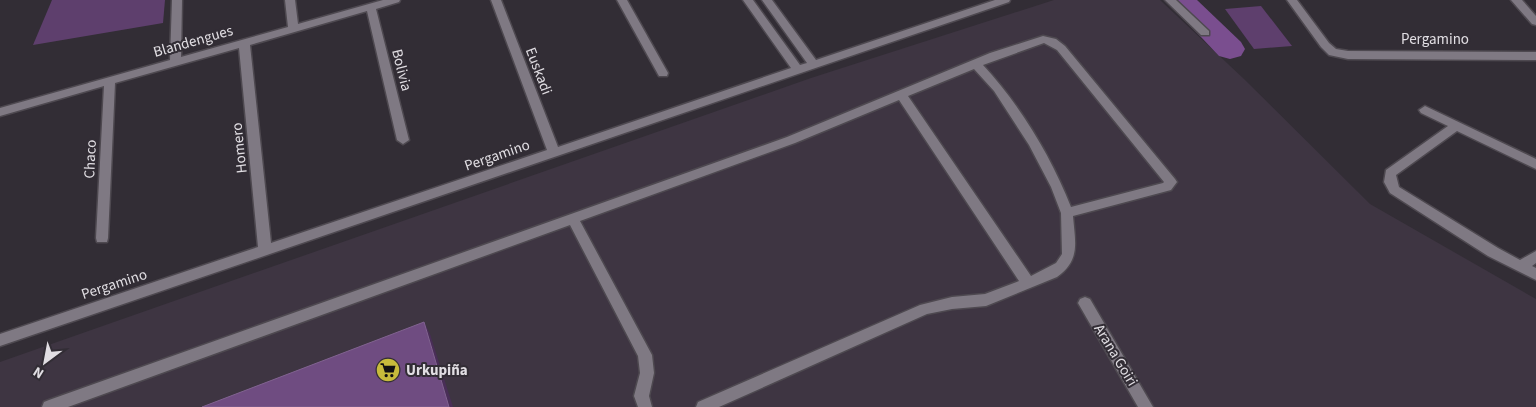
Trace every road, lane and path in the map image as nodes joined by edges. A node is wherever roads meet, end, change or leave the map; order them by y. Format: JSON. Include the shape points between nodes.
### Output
{"nodes":[{"id":1,"x":177,"y":0,"type":"edge"},
{"id":2,"x":290,"y":0,"type":"edge"},
{"id":3,"x":396,"y":0,"type":"edge"},
{"id":4,"x":496,"y":0,"type":"edge"},
{"id":5,"x":622,"y":0,"type":"edge"},
{"id":6,"x":748,"y":0,"type":"edge"},
{"id":7,"x":767,"y":0,"type":"edge"},
{"id":8,"x":1005,"y":0,"type":"edge"},
{"id":9,"x":1170,"y":0,"type":"edge"},
{"id":10,"x":1292,"y":0,"type":"edge"},
{"id":11,"x":1516,"y":0,"type":"edge"},
{"id":12,"x":371,"y":7,"type":"junction"},
{"id":13,"x":1536,"y":22,"type":"edge"},
{"id":14,"x":293,"y":28,"type":"junction"},
{"id":15,"x":1205,"y":32,"type":"dead end"},
{"id":16,"x":244,"y":42,"type":"junction"},
{"id":17,"x":1536,"y":56,"type":"edge"},
{"id":18,"x":176,"y":62,"type":"junction"},
{"id":19,"x":813,"y":63,"type":"junction"},
{"id":20,"x":976,"y":64,"type":"junction"},
{"id":21,"x":797,"y":69,"type":"junction"},
{"id":22,"x":663,"y":73,"type":"dead end"},
{"id":23,"x":110,"y":82,"type":"junction"},
{"id":24,"x":902,"y":94,"type":"junction"},
{"id":25,"x":1426,"y":110,"type":"dead end"},
{"id":26,"x":0,"y":112,"type":"edge"},
{"id":27,"x":1458,"y":125,"type":"junction"},
{"id":28,"x":403,"y":140,"type":"dead end"},
{"id":29,"x":554,"y":152,"type":"junction"},
{"id":30,"x":1536,"y":164,"type":"edge"},
{"id":31,"x":1066,"y":213,"type":"junction"},
{"id":32,"x":573,"y":219,"type":"junction"},
{"id":33,"x":102,"y":238,"type":"dead end"},
{"id":34,"x":265,"y":251,"type":"junction"},
{"id":35,"x":1536,"y":256,"type":"edge"},
{"id":36,"x":1520,"y":266,"type":"junction"},
{"id":37,"x":1536,"y":274,"type":"edge"},
{"id":38,"x":1028,"y":283,"type":"junction"},
{"id":39,"x":1085,"y":303,"type":"dead end"},
{"id":40,"x":0,"y":340,"type":"edge"},
{"id":41,"x":49,"y":407,"type":"edge"},
{"id":42,"x":645,"y":407,"type":"edge"},
{"id":43,"x":703,"y":407,"type":"edge"},
{"id":44,"x":1146,"y":407,"type":"edge"}],
"edges":[{"from":1,"to":18,"type":"street"},
{"from":2,"to":14,"type":"street"},
{"from":3,"to":12,"type":"street","name":"Blandengues"},
{"from":4,"to":29,"type":"street","name":"Euskadi"},
{"from":5,"to":22,"type":"street"},
{"from":6,"to":21,"type":"street"},
{"from":7,"to":19,"type":"street"},
{"from":8,"to":19,"type":"street","name":"Pergamino"},
{"from":9,"to":15,"type":"street"},
{"from":10,"to":17,"type":"street","name":"Pergamino","via":[[1333,52]]},
{"from":11,"to":13,"type":"street"},
{"from":12,"to":14,"type":"street","name":"Blandengues"},
{"from":12,"to":28,"type":"street","name":"Bolivia"},
{"from":14,"to":16,"type":"street","name":"Blandengues"},
{"from":16,"to":18,"type":"street","name":"Blandengues"},
{"from":16,"to":34,"type":"street","name":"Homero"},
{"from":18,"to":23,"type":"street","name":"Blandengues"},
{"from":19,"to":21,"type":"street","name":"Pergamino"},
{"from":20,"to":24,"type":"street"},
{"from":20,"to":31,"type":"street","via":[[998,88],[1034,143],[1057,187]]},
{"from":20,"to":31,"type":"street","via":[[1043,39],[1052,41],[1171,182],[1167,187]]},
{"from":21,"to":29,"type":"street","name":"Pergamino"},
{"from":23,"to":26,"type":"street","name":"Blandengues"},
{"from":23,"to":33,"type":"street","name":"Chaco"},
{"from":24,"to":32,"type":"street","via":[[791,140]]},
{"from":24,"to":38,"type":"street"},
{"from":25,"to":27,"type":"street"},
{"from":27,"to":30,"type":"street"},
{"from":27,"to":36,"type":"street","via":[[1390,173],[1390,182],[1394,190]]},
{"from":29,"to":34,"type":"street","name":"Pergamino"},
{"from":31,"to":38,"type":"street","via":[[1069,255],[1061,267]]},
{"from":32,"to":41,"type":"street"},
{"from":32,"to":42,"type":"street","via":[[645,355],[646,379],[641,391]]},
{"from":34,"to":40,"type":"street","name":"Pergamino"},
{"from":35,"to":36,"type":"street"},
{"from":36,"to":37,"type":"street"},
{"from":38,"to":43,"type":"street","via":[[986,300],[925,309]]},
{"from":39,"to":44,"type":"street","name":"Arana Goiri"}]}
